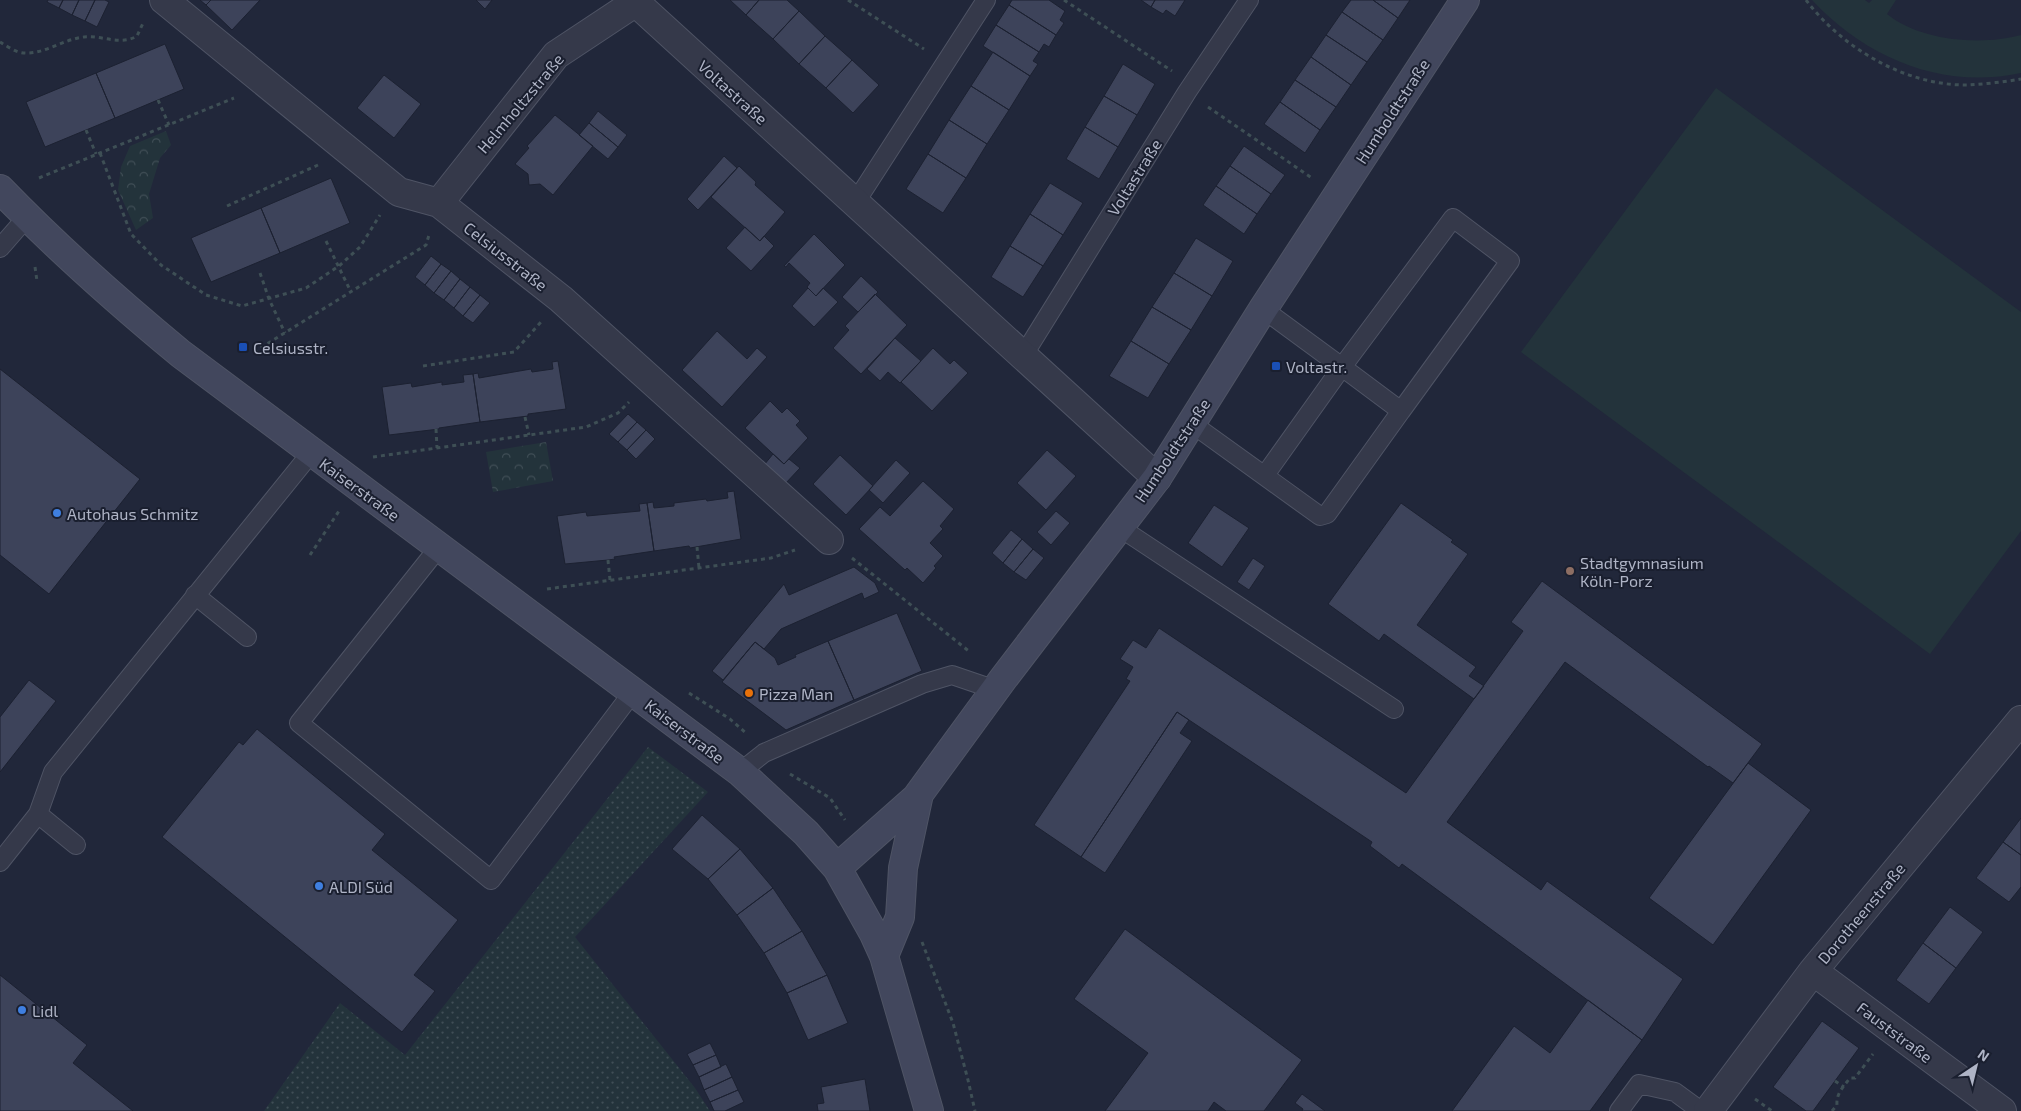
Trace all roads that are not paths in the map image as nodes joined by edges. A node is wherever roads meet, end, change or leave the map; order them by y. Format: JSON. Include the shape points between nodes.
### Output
{"nodes":[{"id":1,"x":986,"y":0,"type":"edge"},
{"id":2,"x":1249,"y":0,"type":"edge"},
{"id":3,"x":1465,"y":0,"type":"edge"},
{"id":4,"x":636,"y":1,"type":"edge"},
{"id":5,"x":154,"y":9,"type":"edge"},
{"id":6,"x":0,"y":189,"type":"edge"},
{"id":7,"x":438,"y":203,"type":"junction"},
{"id":8,"x":855,"y":204,"type":"junction"},
{"id":9,"x":27,"y":217,"type":"junction"},
{"id":10,"x":0,"y":248,"type":"edge"},
{"id":11,"x":1263,"y":309,"type":"junction"},
{"id":12,"x":1023,"y":356,"type":"junction"},
{"id":13,"x":1342,"y":367,"type":"junction"},
{"id":14,"x":1401,"y":410,"type":"junction"},
{"id":15,"x":1191,"y":423,"type":"junction"},
{"id":16,"x":311,"y":453,"type":"junction"},
{"id":17,"x":1265,"y":476,"type":"junction"},
{"id":18,"x":1157,"y":478,"type":"junction"},
{"id":19,"x":1119,"y":527,"type":"junction"},
{"id":20,"x":829,"y":540,"type":"road end"},
{"id":21,"x":440,"y":547,"type":"junction"},
{"id":22,"x":195,"y":595,"type":"junction"},
{"id":23,"x":247,"y":637,"type":"dead end"},
{"id":24,"x":1000,"y":685,"type":"junction"},
{"id":25,"x":633,"y":692,"type":"junction"},
{"id":26,"x":1394,"y":709,"type":"dead end"},
{"id":27,"x":2021,"y":720,"type":"edge"},
{"id":28,"x":740,"y":772,"type":"junction"},
{"id":29,"x":919,"y":794,"type":"junction"},
{"id":30,"x":38,"y":814,"type":"junction"},
{"id":31,"x":76,"y":845,"type":"dead end"},
{"id":32,"x":0,"y":862,"type":"edge"},
{"id":33,"x":837,"y":868,"type":"junction"},
{"id":34,"x":884,"y":956,"type":"junction"},
{"id":35,"x":1813,"y":971,"type":"junction"},
{"id":36,"x":929,"y":1111,"type":"edge"},
{"id":37,"x":1619,"y":1111,"type":"edge"},
{"id":38,"x":1701,"y":1111,"type":"edge"},
{"id":39,"x":1708,"y":1111,"type":"edge"},
{"id":40,"x":2002,"y":1111,"type":"edge"}],
"edges":[{"from":1,"to":8,"type":"lane"},
{"from":2,"to":12,"type":"lane","name":"Voltastraße","via":[[1189,88]]},
{"from":3,"to":11,"type":"main road","name":"Humboldtstraße"},
{"from":4,"to":7,"type":"street","name":"Helmholtzstraße","via":[[556,55]]},
{"from":4,"to":8,"type":"street","name":"Voltastraße"},
{"from":5,"to":7,"type":"street","name":"Celsiusstraße","via":[[267,84],[399,192]]},
{"from":6,"to":9,"type":"main road","name":"Kaiserstraße"},
{"from":7,"to":20,"type":"street","name":"Celsiusstraße","via":[[560,299]]},
{"from":8,"to":12,"type":"street","name":"Voltastraße"},
{"from":9,"to":10,"type":"lane"},
{"from":9,"to":16,"type":"main road","name":"Kaiserstraße","via":[[108,293]]},
{"from":11,"to":13,"type":"lane"},
{"from":11,"to":15,"type":"main road","name":"Humboldtstraße"},
{"from":12,"to":18,"type":"street","name":"Voltastraße"},
{"from":13,"to":14,"type":"lane"},
{"from":13,"to":14,"type":"lane","via":[[1453,218],[1510,261]]},
{"from":13,"to":17,"type":"lane"},
{"from":14,"to":17,"type":"lane","via":[[1326,516],[1320,516]]},
{"from":15,"to":17,"type":"lane"},
{"from":15,"to":18,"type":"main road","name":"Humboldtstraße"},
{"from":16,"to":21,"type":"main road","name":"Kaiserstraße"},
{"from":16,"to":22,"type":"lane","name":"Kaiserstraße"},
{"from":18,"to":19,"type":"main road","name":"Humboldtstraße"},
{"from":19,"to":24,"type":"main road","name":"Humboldtstraße"},
{"from":19,"to":26,"type":"lane"},
{"from":21,"to":25,"type":"main road","name":"Kaiserstraße"},
{"from":21,"to":25,"type":"lane","via":[[299,723],[491,880]]},
{"from":22,"to":23,"type":"lane"},
{"from":22,"to":30,"type":"lane","name":"Kaiserstraße","via":[[53,772]]},
{"from":24,"to":28,"type":"lane","via":[[952,674],[922,684],[764,753]]},
{"from":24,"to":29,"type":"main road","name":"Humboldtstraße"},
{"from":25,"to":28,"type":"main road","name":"Kaiserstraße"},
{"from":27,"to":35,"type":"street","name":"Dorotheenstraße"},
{"from":28,"to":33,"type":"main road","name":"Kaiserstraße","via":[[806,833]]},
{"from":29,"to":33,"type":"main road","name":"Humboldtstraße"},
{"from":29,"to":34,"type":"main road","via":[[903,868],[900,917]]},
{"from":30,"to":31,"type":"lane"},
{"from":30,"to":32,"type":"lane","name":"Kaiserstraße"},
{"from":33,"to":34,"type":"main road","name":"Kaiserstraße"},
{"from":34,"to":36,"type":"main road","name":"Kaiserstraße"},
{"from":35,"to":39,"type":"street","name":"Dorotheenstraße"},
{"from":35,"to":40,"type":"street","name":"Fauststraße"},
{"from":37,"to":38,"type":"lane","via":[[1639,1084],[1674,1092]]}]}
